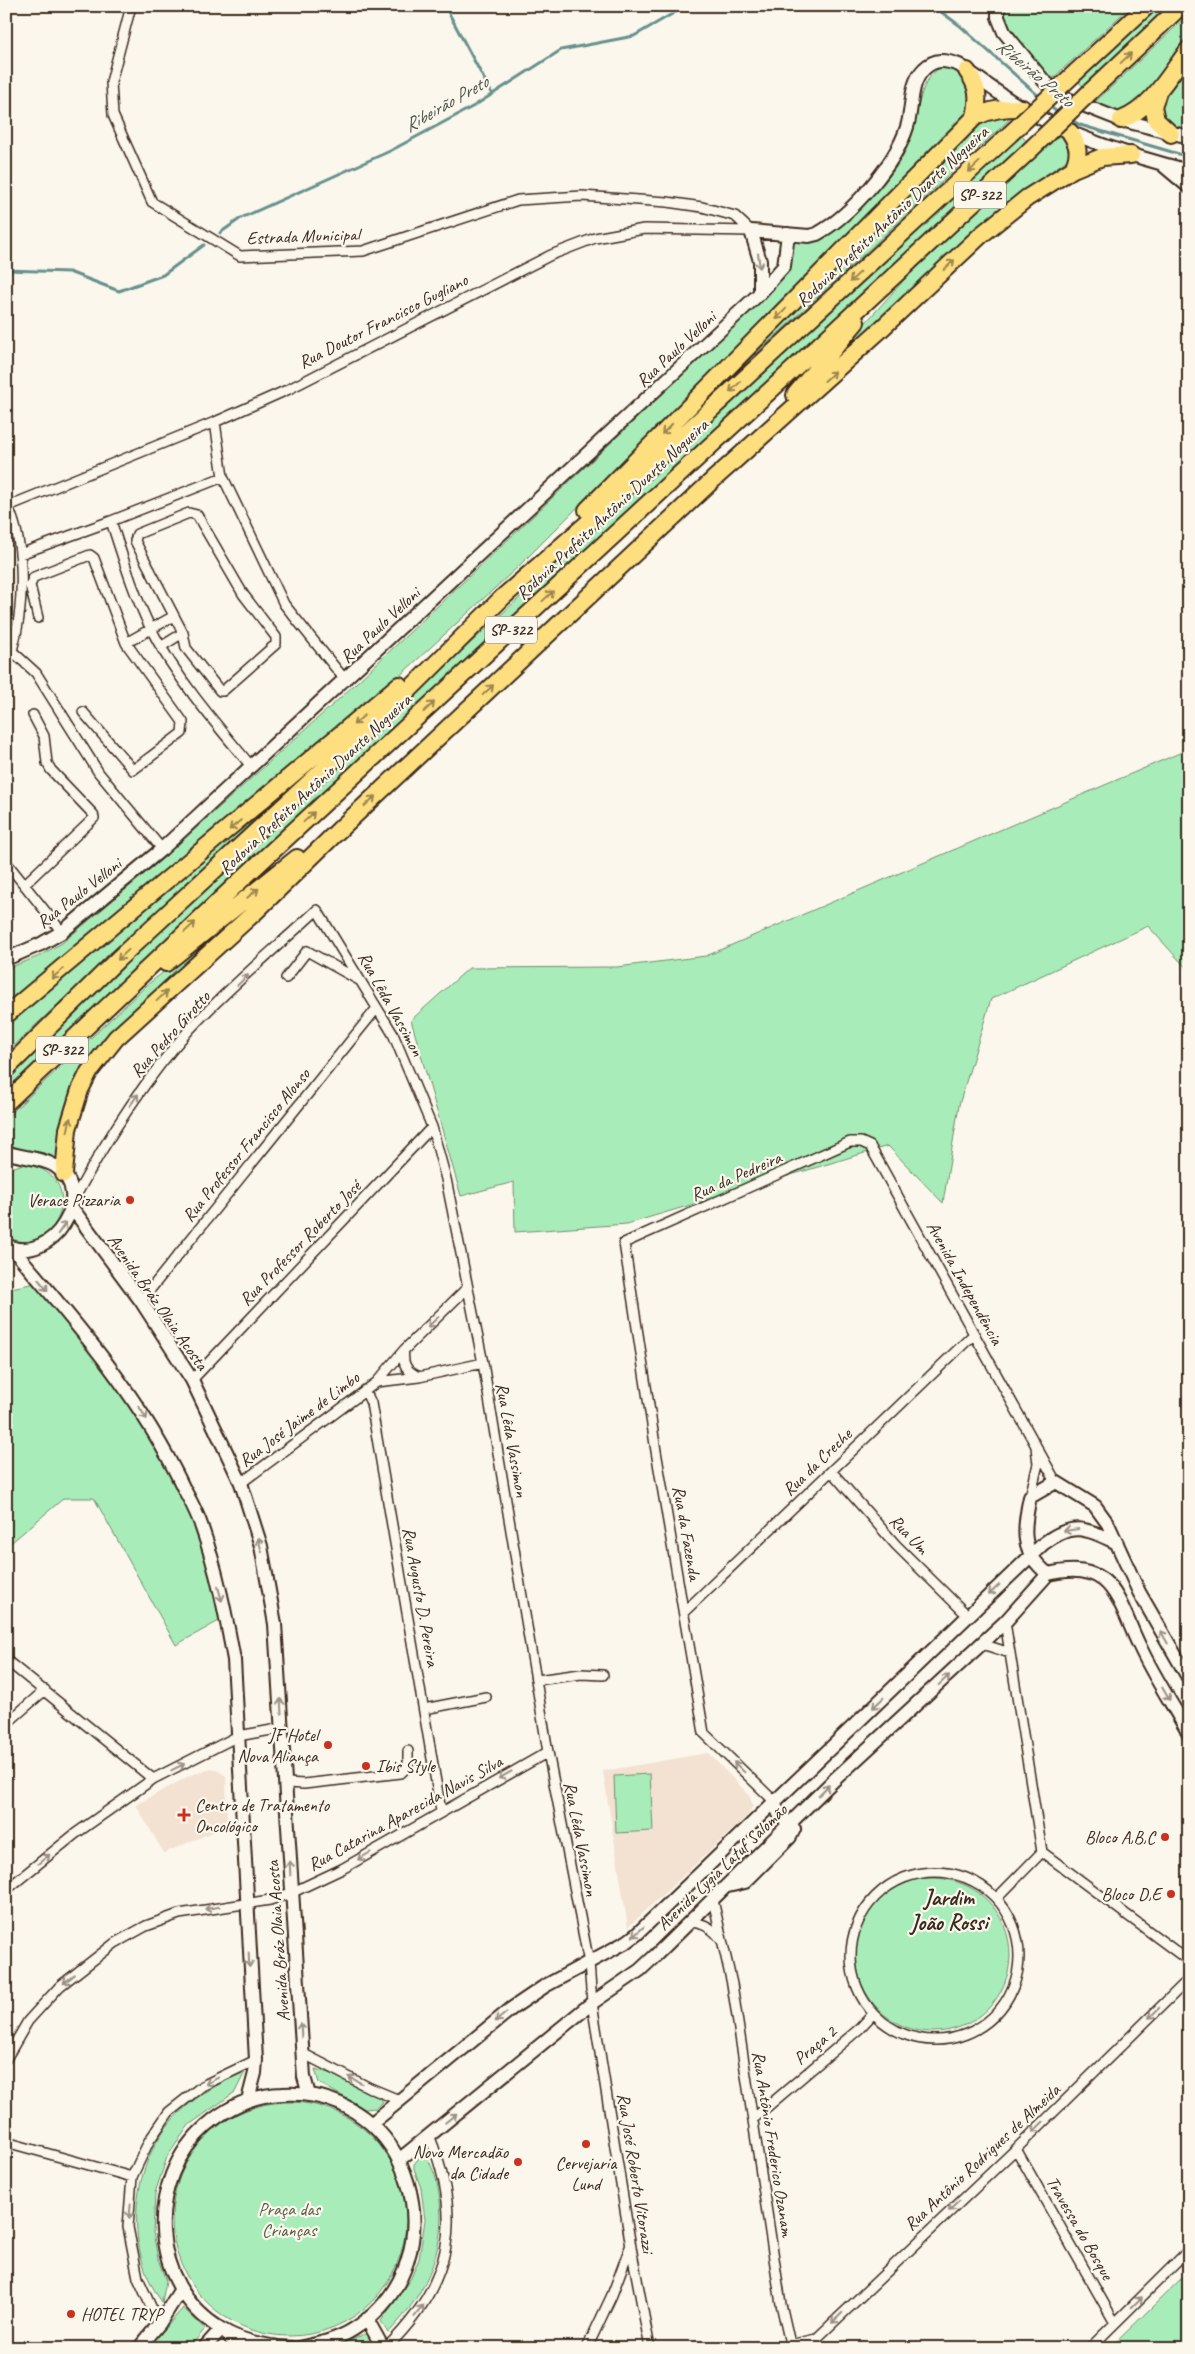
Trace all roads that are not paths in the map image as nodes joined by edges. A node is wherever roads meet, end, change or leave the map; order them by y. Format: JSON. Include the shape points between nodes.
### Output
{"nodes":[{"id":1,"x":131,"y":6,"type":"edge"},
{"id":2,"x":998,"y":6,"type":"edge"},
{"id":3,"x":1147,"y":6,"type":"edge"},
{"id":4,"x":1182,"y":6,"type":"edge"},
{"id":5,"x":1189,"y":49,"type":"edge"},
{"id":6,"x":967,"y":71,"type":"junction"},
{"id":7,"x":1160,"y":86,"type":"junction"},
{"id":8,"x":1022,"y":108,"type":"junction"},
{"id":9,"x":975,"y":117,"type":"junction"},
{"id":10,"x":1122,"y":120,"type":"junction"},
{"id":11,"x":1070,"y":132,"type":"junction"},
{"id":12,"x":1171,"y":134,"type":"junction"},
{"id":13,"x":1189,"y":137,"type":"edge"},
{"id":14,"x":1131,"y":155,"type":"junction"},
{"id":15,"x":1162,"y":164,"type":"junction"},
{"id":16,"x":1073,"y":169,"type":"junction"},
{"id":17,"x":1189,"y":171,"type":"edge"},
{"id":18,"x":1189,"y":187,"type":"edge"},
{"id":19,"x":751,"y":231,"type":"junction"},
{"id":20,"x":788,"y":234,"type":"junction"},
{"id":21,"x":931,"y":239,"type":"junction"},
{"id":22,"x":760,"y":293,"type":"junction"},
{"id":23,"x":215,"y":422,"type":"junction"},
{"id":24,"x":223,"y":477,"type":"junction"},
{"id":25,"x":715,"y":478,"type":"junction"},
{"id":26,"x":7,"y":507,"type":"edge"},
{"id":27,"x":111,"y":521,"type":"junction"},
{"id":28,"x":20,"y":554,"type":"junction"},
{"id":29,"x":503,"y":598,"type":"junction"},
{"id":30,"x":174,"y":616,"type":"junction"},
{"id":31,"x":38,"y":618,"type":"dead end"},
{"id":32,"x":152,"y":629,"type":"junction"},
{"id":33,"x":183,"y":633,"type":"junction"},
{"id":34,"x":126,"y":643,"type":"junction"},
{"id":35,"x":162,"y":646,"type":"junction"},
{"id":36,"x":13,"y":652,"type":"junction"},
{"id":37,"x":6,"y":667,"type":"edge"},
{"id":38,"x":346,"y":681,"type":"junction"},
{"id":39,"x":83,"y":712,"type":"dead end"},
{"id":40,"x":33,"y":716,"type":"dead end"},
{"id":41,"x":251,"y":766,"type":"junction"},
{"id":42,"x":341,"y":828,"type":"junction"},
{"id":43,"x":162,"y":849,"type":"junction"},
{"id":44,"x":6,"y":862,"type":"edge"},
{"id":45,"x":24,"y":885,"type":"junction"},
{"id":46,"x":317,"y":910,"type":"joint"},
{"id":47,"x":62,"y":932,"type":"junction"},
{"id":48,"x":6,"y":959,"type":"edge"},
{"id":49,"x":286,"y":978,"type":"dead end"},
{"id":50,"x":361,"y":982,"type":"junction"},
{"id":51,"x":377,"y":1008,"type":"junction"},
{"id":52,"x":6,"y":1015,"type":"edge"},
{"id":53,"x":92,"y":1022,"type":"junction"},
{"id":54,"x":6,"y":1068,"type":"edge"},
{"id":55,"x":6,"y":1103,"type":"edge"},
{"id":56,"x":432,"y":1127,"type":"junction"},
{"id":57,"x":861,"y":1142,"type":"joint"},
{"id":58,"x":6,"y":1152,"type":"edge"},
{"id":59,"x":64,"y":1174,"type":"junction"},
{"id":60,"x":72,"y":1205,"type":"junction"},
{"id":61,"x":624,"y":1243,"type":"joint"},
{"id":62,"x":9,"y":1246,"type":"edge"},
{"id":63,"x":467,"y":1288,"type":"junction"},
{"id":64,"x":141,"y":1301,"type":"junction"},
{"id":65,"x":973,"y":1335,"type":"junction"},
{"id":66,"x":404,"y":1350,"type":"junction"},
{"id":67,"x":482,"y":1363,"type":"junction"},
{"id":68,"x":419,"y":1378,"type":"junction"},
{"id":69,"x":192,"y":1380,"type":"junction"},
{"id":70,"x":377,"y":1382,"type":"junction"},
{"id":71,"x":365,"y":1390,"type":"junction"},
{"id":72,"x":1035,"y":1444,"type":"junction"},
{"id":73,"x":830,"y":1471,"type":"junction"},
{"id":74,"x":1056,"y":1482,"type":"junction"},
{"id":75,"x":241,"y":1483,"type":"junction"},
{"id":76,"x":1030,"y":1497,"type":"junction"},
{"id":77,"x":1116,"y":1543,"type":"junction"},
{"id":78,"x":1030,"y":1556,"type":"junction"},
{"id":79,"x":1048,"y":1574,"type":"junction"},
{"id":80,"x":684,"y":1612,"type":"junction"},
{"id":81,"x":968,"y":1616,"type":"junction"},
{"id":82,"x":1005,"y":1622,"type":"junction"},
{"id":83,"x":982,"y":1644,"type":"junction"},
{"id":84,"x":1010,"y":1653,"type":"junction"},
{"id":85,"x":6,"y":1660,"type":"edge"},
{"id":86,"x":603,"y":1674,"type":"dead end"},
{"id":87,"x":1189,"y":1679,"type":"edge"},
{"id":88,"x":537,"y":1680,"type":"junction"},
{"id":89,"x":45,"y":1690,"type":"junction"},
{"id":90,"x":486,"y":1697,"type":"dead end"},
{"id":91,"x":424,"y":1709,"type":"junction"},
{"id":92,"x":6,"y":1724,"type":"edge"},
{"id":93,"x":283,"y":1728,"type":"junction"},
{"id":94,"x":1189,"y":1734,"type":"edge"},
{"id":95,"x":238,"y":1736,"type":"junction"},
{"id":96,"x":408,"y":1751,"type":"dead end"},
{"id":97,"x":548,"y":1752,"type":"junction"},
{"id":98,"x":153,"y":1779,"type":"junction"},
{"id":99,"x":286,"y":1783,"type":"junction"},
{"id":100,"x":774,"y":1801,"type":"junction"},
{"id":101,"x":441,"y":1811,"type":"junction"},
{"id":102,"x":790,"y":1825,"type":"junction"},
{"id":103,"x":1042,"y":1852,"type":"junction"},
{"id":104,"x":6,"y":1890,"type":"edge"},
{"id":105,"x":292,"y":1893,"type":"junction"},
{"id":106,"x":997,"y":1898,"type":"junction"},
{"id":107,"x":713,"y":1900,"type":"junction"},
{"id":108,"x":246,"y":1903,"type":"junction"},
{"id":109,"x":690,"y":1922,"type":"junction"},
{"id":110,"x":724,"y":1945,"type":"junction"},
{"id":111,"x":1189,"y":1960,"type":"edge"},
{"id":112,"x":588,"y":1963,"type":"junction"},
{"id":113,"x":1189,"y":1979,"type":"edge"},
{"id":114,"x":592,"y":2003,"type":"junction"},
{"id":115,"x":873,"y":2014,"type":"junction"},
{"id":116,"x":302,"y":2053,"type":"junction"},
{"id":117,"x":6,"y":2059,"type":"edge"},
{"id":118,"x":256,"y":2060,"type":"junction"},
{"id":119,"x":309,"y":2095,"type":"junction"},
{"id":120,"x":248,"y":2100,"type":"junction"},
{"id":121,"x":400,"y":2100,"type":"junction"},
{"id":122,"x":753,"y":2119,"type":"junction"},
{"id":123,"x":371,"y":2124,"type":"junction"},
{"id":124,"x":429,"y":2135,"type":"junction"},
{"id":125,"x":6,"y":2142,"type":"edge"},
{"id":126,"x":1016,"y":2149,"type":"junction"},
{"id":127,"x":399,"y":2160,"type":"junction"},
{"id":128,"x":132,"y":2177,"type":"junction"},
{"id":129,"x":630,"y":2247,"type":"junction"},
{"id":130,"x":1189,"y":2250,"type":"edge"},
{"id":131,"x":181,"y":2289,"type":"junction"},
{"id":132,"x":367,"y":2319,"type":"junction"},
{"id":133,"x":1115,"y":2323,"type":"junction"},
{"id":134,"x":159,"y":2324,"type":"junction"},
{"id":135,"x":221,"y":2329,"type":"junction"},
{"id":136,"x":326,"y":2345,"type":"edge"},
{"id":137,"x":791,"y":2346,"type":"edge"},
{"id":138,"x":138,"y":2348,"type":"edge"},
{"id":139,"x":204,"y":2348,"type":"edge"},
{"id":140,"x":237,"y":2348,"type":"edge"},
{"id":141,"x":294,"y":2348,"type":"edge"},
{"id":142,"x":298,"y":2348,"type":"edge"},
{"id":143,"x":384,"y":2348,"type":"edge"},
{"id":144,"x":587,"y":2348,"type":"edge"},
{"id":145,"x":650,"y":2348,"type":"edge"},
{"id":146,"x":1090,"y":2348,"type":"edge"}],
"edges":[{"from":1,"to":19,"type":"street","name":"Estrada Municipal","via":[[111,82],[113,115],[152,202],[240,256],[363,251],[518,200],[564,197],[702,207],[735,216]]},
{"from":2,"to":10,"type":"main road","via":[[1004,32],[1053,89],[1073,102]]},
{"from":3,"to":29,"type":"highway","name":"Rodovia Prefeito Antônio Duarte Nogueira","number":"SP-322","one_way":true,"bridge":true},
{"from":21,"to":4,"type":"highway","name":"Rodovia Prefeito Antônio Duarte Nogueira","number":"SP-322","one_way":true,"bridge":true},
{"from":5,"to":7,"type":"highway"},
{"from":6,"to":8,"type":"main road"},
{"from":6,"to":9,"type":"highway","via":[[976,82],[978,92]]},
{"from":6,"to":20,"type":"main road","name":"Rua Doutor Francisco Gugliano","via":[[947,60],[938,60],[922,70],[915,87],[908,126],[886,169],[824,230],[809,236]]},
{"from":7,"to":10,"type":"highway","via":[[1140,111]]},
{"from":7,"to":12,"type":"highway","via":[[1153,106],[1156,120]]},
{"from":8,"to":9,"type":"highway","via":[[987,111]]},
{"from":8,"to":11,"type":"main road"},
{"from":9,"to":29,"type":"highway","one_way":true},
{"from":10,"to":12,"type":"main road"},
{"from":11,"to":14,"type":"main road"},
{"from":11,"to":16,"type":"highway","via":[[1079,146]]},
{"from":12,"to":13,"type":"main road"},
{"from":14,"to":15,"type":"main road"},
{"from":14,"to":16,"type":"highway","via":[[1102,157]]},
{"from":15,"to":17,"type":"main road"},
{"from":15,"to":18,"type":"main road"},
{"from":25,"to":16,"type":"highway","one_way":true,"via":[[981,235],[1027,198]]},
{"from":19,"to":20,"type":"main road","name":"Rua Doutor Francisco Gugliano"},
{"from":19,"to":22,"type":"main road","one_way":true,"via":[[760,261]]},
{"from":19,"to":23,"type":"street","name":"Rua Doutor Francisco Gugliano","via":[[644,229],[595,238],[551,254],[287,390]]},
{"from":20,"to":22,"type":"main road","name":"Rua Paulo Velloni","via":[[784,266]]},
{"from":21,"to":25,"type":"highway","via":[[843,336],[802,387]]},
{"from":53,"to":21,"type":"highway","name":"Rodovia Prefeito Antônio Duarte Nogueira","number":"SP-322","one_way":true,"via":[[220,899]]},
{"from":22,"to":38,"type":"main road","name":"Rua Paulo Velloni"},
{"from":23,"to":24,"type":"street"},
{"from":23,"to":26,"type":"street","name":"Rua Doutor Francisco Gugliano"},
{"from":24,"to":27,"type":"street"},
{"from":24,"to":38,"type":"street","via":[[284,604]]},
{"from":42,"to":25,"type":"highway","one_way":true},
{"from":26,"to":28,"type":"street","via":[[15,522]]},
{"from":27,"to":28,"type":"street"},
{"from":27,"to":32,"type":"street","via":[[132,584]]},
{"from":28,"to":36,"type":"street","via":[[21,590]]},
{"from":29,"to":52,"type":"highway","one_way":true},
{"from":29,"to":54,"type":"highway","name":"Rodovia Prefeito Antônio Duarte Nogueira","number":"SP-322","one_way":true},
{"from":30,"to":32,"type":"street"},
{"from":30,"to":33,"type":"street"},
{"from":30,"to":33,"type":"street","via":[[135,537],[194,513],[243,594],[277,641],[220,691],[186,648]]},
{"from":31,"to":34,"type":"street","via":[[30,585],[34,577],[90,555],[94,558]]},
{"from":32,"to":34,"type":"street"},
{"from":32,"to":35,"type":"street"},
{"from":33,"to":35,"type":"street"},
{"from":34,"to":39,"type":"street","via":[[182,722],[182,732],[133,770]]},
{"from":35,"to":41,"type":"street","via":[[205,712]]},
{"from":36,"to":37,"type":"street"},
{"from":36,"to":43,"type":"street","via":[[36,673],[99,773]]},
{"from":38,"to":41,"type":"main road","name":"Rua Paulo Velloni"},
{"from":40,"to":45,"type":"street","via":[[44,736],[47,763],[51,770],[94,814],[94,818]]},
{"from":41,"to":43,"type":"main road","name":"Rua Paulo Velloni"},
{"from":53,"to":42,"type":"highway","one_way":true,"via":[[300,855]]},
{"from":59,"to":42,"type":"highway","one_way":true,"via":[[73,1110],[86,1078],[104,1051]]},
{"from":43,"to":47,"type":"main road","name":"Rua Paulo Velloni"},
{"from":44,"to":45,"type":"street"},
{"from":45,"to":47,"type":"street"},
{"from":46,"to":50,"type":"street","name":"Rua Lêda Vassimon"},
{"from":60,"to":46,"type":"street","name":"Rua Pedro Girotto","one_way":true,"via":[[109,1136],[147,1082],[191,1029]]},
{"from":47,"to":48,"type":"main road","name":"Rua Paulo Velloni"},
{"from":49,"to":50,"type":"street","via":[[307,951]]},
{"from":50,"to":51,"type":"street","name":"Rua Lêda Vassimon"},
{"from":51,"to":56,"type":"street","name":"Rua Lêda Vassimon","via":[[393,1034]]},
{"from":51,"to":64,"type":"street","name":"Rua Professor Francisco Alonso"},
{"from":53,"to":55,"type":"highway","name":"Rodovia Prefeito Antônio Duarte Nogueira","number":"SP-322"},
{"from":56,"to":63,"type":"street","name":"Rua Lêda Vassimon","via":[[446,1179]]},
{"from":56,"to":69,"type":"street","name":"Rua Professor Roberto José"},
{"from":57,"to":61,"type":"street","name":"Rua da Pedreira","via":[[850,1142]]},
{"from":57,"to":65,"type":"street","name":"Avenida Independência","via":[[870,1146]]},
{"from":58,"to":59,"type":"main road","via":[[47,1162]]},
{"from":59,"to":60,"type":"main road"},
{"from":62,"to":60,"type":"main road","one_way":true,"via":[[32,1248],[46,1242],[57,1234]]},
{"from":60,"to":64,"type":"main road","name":"Avenida Bráz Olaia Acosta"},
{"from":61,"to":80,"type":"street","name":"Rua da Fazenda"},
{"from":62,"to":95,"type":"main road","name":"Avenida Bráz Olaia Acosta","one_way":true,"via":[[98,1349],[130,1394],[168,1454],[199,1519],[226,1617],[234,1660]]},
{"from":63,"to":66,"type":"street","name":"Rua José Jaime de Limbo","one_way":true},
{"from":63,"to":67,"type":"street","name":"Rua Lêda Vassimon"},
{"from":64,"to":69,"type":"main road","name":"Avenida Bráz Olaia Acosta"},
{"from":65,"to":72,"type":"street","name":"Avenida Independência"},
{"from":65,"to":73,"type":"street","name":"Rua da Creche"},
{"from":66,"to":68,"type":"street","via":[[405,1366],[409,1373]]},
{"from":66,"to":70,"type":"street","name":"Rua José Jaime de Limbo"},
{"from":67,"to":68,"type":"street","name":"Rua José Jaime de Limbo"},
{"from":67,"to":88,"type":"street","name":"Rua Lêda Vassimon"},
{"from":68,"to":70,"type":"street","name":"Rua José Jaime de Limbo"},
{"from":69,"to":75,"type":"main road","name":"Avenida Bráz Olaia Acosta"},
{"from":70,"to":71,"type":"street","name":"Rua José Jaime de Limbo"},
{"from":71,"to":75,"type":"street","name":"Rua José Jaime de Limbo"},
{"from":71,"to":91,"type":"street","name":"Rua Augusto D. Pereira","via":[[371,1403]]},
{"from":72,"to":74,"type":"street","name":"Avenida Independência"},
{"from":72,"to":76,"type":"street","name":"Avenida Independência","via":[[1038,1464]]},
{"from":73,"to":80,"type":"street","name":"Rua da Creche"},
{"from":73,"to":81,"type":"street","name":"Rua Um","via":[[896,1545]]},
{"from":74,"to":76,"type":"main road"},
{"from":74,"to":77,"type":"main road","via":[[1095,1506]]},
{"from":93,"to":75,"type":"main road","name":"Avenida Bráz Olaia Acosta","one_way":true,"via":[[274,1616],[261,1546]]},
{"from":76,"to":78,"type":"main road","via":[[1026,1517]]},
{"from":77,"to":78,"type":"main road","one_way":true,"via":[[1090,1530],[1072,1528],[1057,1533]]},
{"from":87,"to":77,"type":"main road","one_way":true,"via":[[1144,1601]]},
{"from":78,"to":79,"type":"main road"},
{"from":78,"to":81,"type":"main road","name":"Avenida Lygia Latuf Salomão","one_way":true},
{"from":79,"to":82,"type":"main road","name":"Avenida Lygia Latuf Salomão"},
{"from":79,"to":94,"type":"main road","one_way":true,"via":[[1076,1570],[1096,1576],[1110,1586],[1122,1603],[1140,1647]]},
{"from":100,"to":80,"type":"street","name":"Rua da Fazenda","one_way":true,"via":[[704,1733]]},
{"from":81,"to":100,"type":"main road","name":"Avenida Lygia Latuf Salomão","one_way":true},
{"from":82,"to":83,"type":"main road","name":"Avenida Lygia Latuf Salomão"},
{"from":82,"to":84,"type":"street"},
{"from":83,"to":84,"type":"street"},
{"from":102,"to":83,"type":"main road","name":"Avenida Lygia Latuf Salomão","one_way":true,"via":[[834,1780]]},
{"from":84,"to":103,"type":"street"},
{"from":85,"to":89,"type":"street"},
{"from":86,"to":88,"type":"street"},
{"from":88,"to":97,"type":"street","name":"Rua Lêda Vassimon"},
{"from":89,"to":92,"type":"street"},
{"from":89,"to":98,"type":"street"},
{"from":90,"to":91,"type":"street"},
{"from":91,"to":101,"type":"street","name":"Rua Augusto D. Pereira"},
{"from":93,"to":95,"type":"street"},
{"from":93,"to":99,"type":"main road","name":"Avenida Bráz Olaia Acosta"},
{"from":98,"to":95,"type":"street","one_way":true},
{"from":95,"to":108,"type":"main road","name":"Avenida Bráz Olaia Acosta"},
{"from":96,"to":99,"type":"street","via":[[408,1766],[401,1773],[304,1784]]},
{"from":97,"to":101,"type":"street","name":"Rua Catarina Aparecida Navis Silva","one_way":true},
{"from":97,"to":112,"type":"street","name":"Rua Lêda Vassimon"},
{"from":104,"to":98,"type":"street","one_way":true,"via":[[75,1834]]},
{"from":105,"to":99,"type":"main road","name":"Avenida Bráz Olaia Acosta","one_way":true},
{"from":100,"to":102,"type":"main road","via":[[779,1814]]},
{"from":100,"to":112,"type":"main road","name":"Avenida Lygia Latuf Salomão","one_way":true,"via":[[637,1934]]},
{"from":101,"to":105,"type":"street","name":"Rua Catarina Aparecida Navis Silva","one_way":true,"via":[[342,1869]]},
{"from":102,"to":107,"type":"main road","name":"Avenida Lygia Latuf Salomão"},
{"from":103,"to":106,"type":"street"},
{"from":103,"to":111,"type":"street"},
{"from":105,"to":108,"type":"street","name":"Rua Catarina Aparecida Navis Silva"},
{"from":116,"to":105,"type":"main road","name":"Avenida Bráz Olaia Acosta","one_way":true},
{"from":106,"to":115,"type":"street","via":[[1012,1920],[1018,1945],[1018,1972],[1009,1996],[992,2017],[971,2032],[945,2040],[919,2039],[894,2030]]},
{"from":106,"to":115,"type":"street","via":[[978,1882],[956,1873],[908,1875],[886,1886],[869,1903],[851,1947],[854,1979]]},
{"from":107,"to":109,"type":"main road","name":"Avenida Lygia Latuf Salomão"},
{"from":107,"to":110,"type":"street","name":"Rua Antônio Frederico Ozanam"},
{"from":108,"to":117,"type":"street","name":"Rua Catarina Aparecida Navis Silva","one_way":true,"via":[[179,1914],[146,1926],[115,1943],[60,1986],[28,2021]]},
{"from":108,"to":118,"type":"main road","name":"Avenida Bráz Olaia Acosta","one_way":true},
{"from":109,"to":110,"type":"street","via":[[708,1926]]},
{"from":109,"to":114,"type":"main road","name":"Avenida Lygia Latuf Salomão","via":[[645,1965]]},
{"from":110,"to":122,"type":"street","name":"Rua Antônio Frederico Ozanam"},
{"from":112,"to":114,"type":"street","name":"Rua Lêda Vassimon"},
{"from":112,"to":121,"type":"main road","name":"Avenida Lygia Latuf Salomão","one_way":true,"via":[[511,2009]]},
{"from":113,"to":126,"type":"street","name":"Rua Antônio Rodrigues de Almeida","one_way":true},
{"from":124,"to":114,"type":"main road","name":"Avenida Lygia Latuf Salomão","one_way":true},
{"from":114,"to":129,"type":"street","name":"Rua José Roberto Vitorazzi"},
{"from":115,"to":122,"type":"street","name":"Praça 2"},
{"from":116,"to":119,"type":"main road","name":"Avenida Bráz Olaia Acosta"},
{"from":121,"to":116,"type":"street","one_way":true},
{"from":118,"to":120,"type":"main road","name":"Avenida Bráz Olaia Acosta"},
{"from":118,"to":128,"type":"street","one_way":true,"via":[[202,2086],[168,2112],[149,2141]]},
{"from":119,"to":120,"type":"main road","via":[[282,2094]]},
{"from":119,"to":123,"type":"main road","via":[[332,2101]]},
{"from":120,"to":131,"type":"main road","via":[[219,2115],[193,2136],[175,2164],[164,2195],[163,2244]]},
{"from":121,"to":123,"type":"main road","name":"Avenida Lygia Latuf Salomão"},
{"from":122,"to":137,"type":"street","name":"Rua Antônio Frederico Ozanam","via":[[781,2304]]},
{"from":123,"to":127,"type":"main road"},
{"from":124,"to":127,"type":"main road","name":"Avenida Lygia Latuf Salomão"},
{"from":143,"to":124,"type":"street","one_way":true,"via":[[424,2305],[441,2273],[448,2231],[446,2187]]},
{"from":125,"to":128,"type":"street"},
{"from":126,"to":133,"type":"street","name":"Travessa do Bosque"},
{"from":126,"to":137,"type":"street","name":"Rua Antônio Rodrigues de Almeida","one_way":true,"via":[[816,2338]]},
{"from":127,"to":132,"type":"main road","via":[[409,2183],[414,2208],[409,2257],[400,2280],[386,2301]]},
{"from":128,"to":134,"type":"street","one_way":true,"via":[[128,2227],[138,2278]]},
{"from":129,"to":144,"type":"street"},
{"from":129,"to":145,"type":"street","name":"Rua José Roberto Vitorazzi"},
{"from":133,"to":130,"type":"street","one_way":true},
{"from":131,"to":134,"type":"main road"},
{"from":131,"to":135,"type":"main road","via":[[198,2311]]},
{"from":132,"to":136,"type":"main road"},
{"from":132,"to":143,"type":"main road"},
{"from":133,"to":146,"type":"street"},
{"from":134,"to":138,"type":"main road"},
{"from":135,"to":139,"type":"main road"},
{"from":135,"to":140,"type":"street"},
{"from":135,"to":141,"type":"main road","via":[[245,2341]]},
{"from":136,"to":142,"type":"main road"}]}
